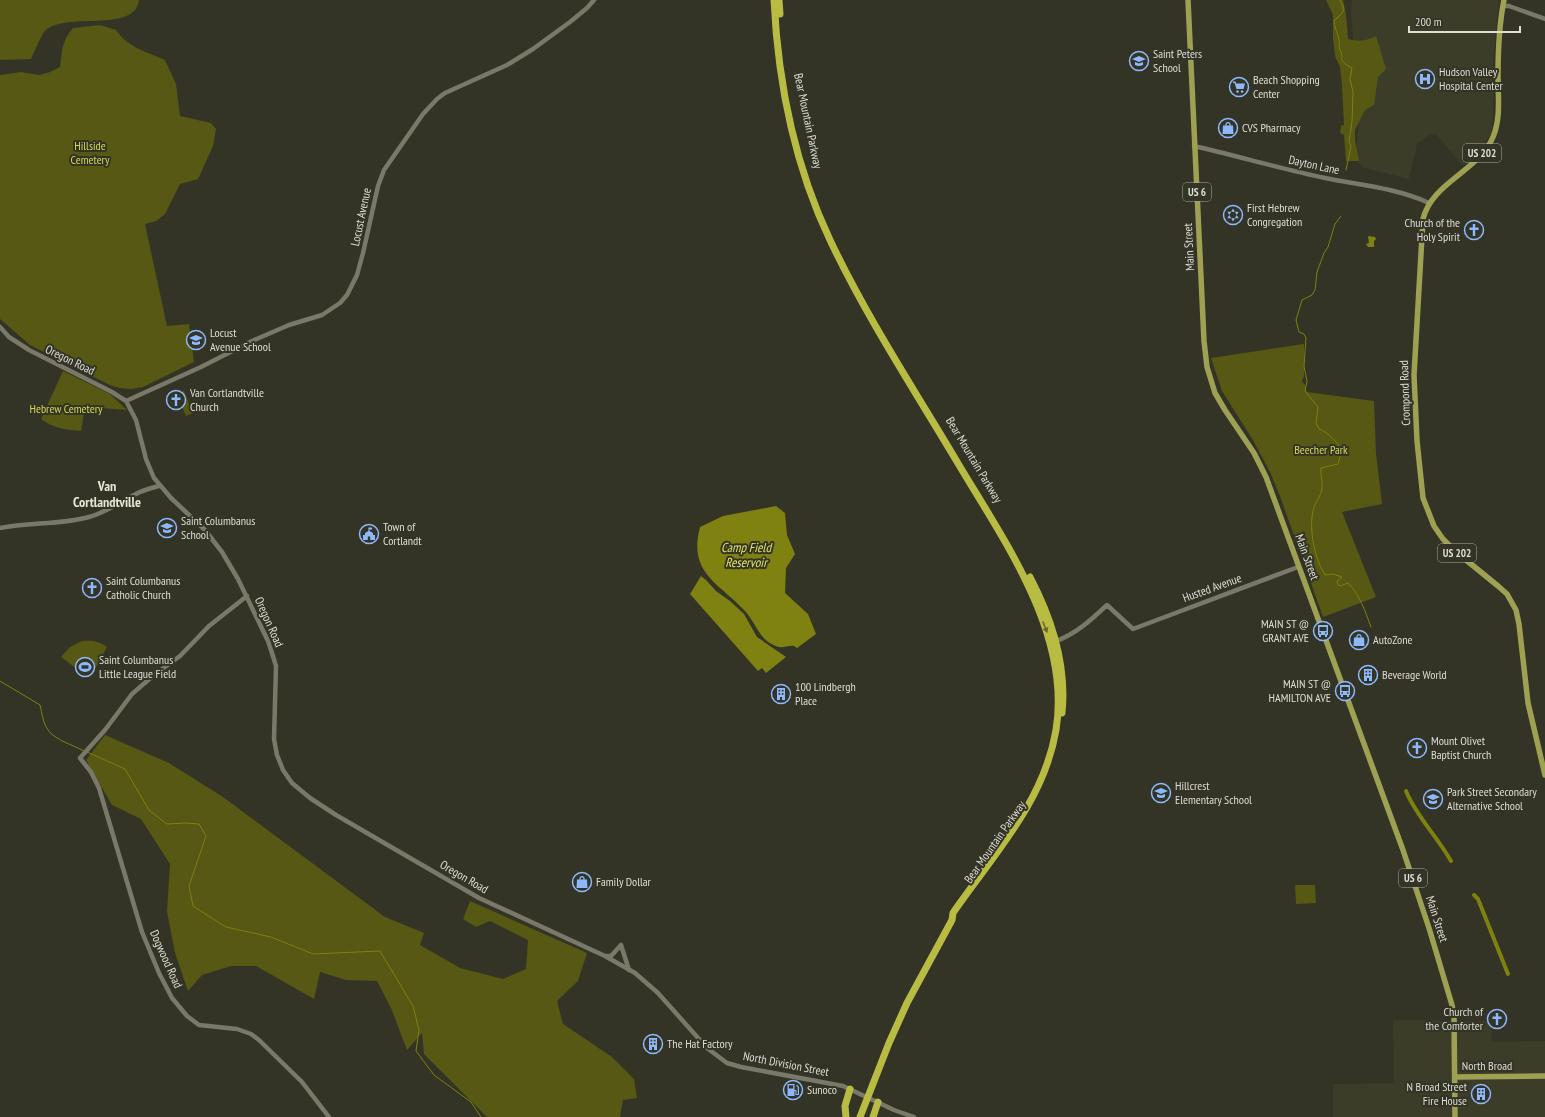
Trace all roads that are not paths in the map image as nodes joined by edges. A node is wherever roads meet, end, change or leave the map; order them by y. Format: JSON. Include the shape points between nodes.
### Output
{"nodes":[{"id":1,"x":594,"y":0,"type":"edge"},
{"id":2,"x":774,"y":0,"type":"edge"},
{"id":3,"x":779,"y":0,"type":"edge"},
{"id":4,"x":1188,"y":0,"type":"edge"},
{"id":5,"x":1503,"y":3,"type":"edge"},
{"id":6,"x":1545,"y":19,"type":"edge"},
{"id":7,"x":1194,"y":146,"type":"junction"},
{"id":8,"x":1429,"y":203,"type":"junction"},
{"id":9,"x":0,"y":327,"type":"edge"},
{"id":10,"x":126,"y":401,"type":"junction"},
{"id":11,"x":159,"y":486,"type":"junction"},
{"id":12,"x":0,"y":528,"type":"edge"},
{"id":13,"x":1298,"y":567,"type":"junction"},
{"id":14,"x":247,"y":596,"type":"junction"},
{"id":15,"x":1053,"y":642,"type":"junction"},
{"id":16,"x":1545,"y":775,"type":"edge"},
{"id":17,"x":528,"y":921,"type":"joint"},
{"id":18,"x":605,"y":956,"type":"junction"},
{"id":19,"x":629,"y":970,"type":"junction"},
{"id":20,"x":1545,"y":1076,"type":"edge"},
{"id":21,"x":1455,"y":1077,"type":"junction"},
{"id":22,"x":850,"y":1089,"type":"junction"},
{"id":23,"x":878,"y":1102,"type":"junction"},
{"id":24,"x":860,"y":1115,"type":"edge"},
{"id":25,"x":329,"y":1117,"type":"edge"},
{"id":26,"x":846,"y":1117,"type":"edge"},
{"id":27,"x":873,"y":1117,"type":"edge"},
{"id":28,"x":914,"y":1117,"type":"edge"},
{"id":29,"x":1455,"y":1117,"type":"edge"}],
"edges":[{"from":1,"to":10,"type":"street","name":"Locust Avenue","via":[[570,22],[533,49],[498,70],[445,93],[423,114],[384,170],[357,275],[340,303],[322,315],[289,325],[252,341]]},
{"from":2,"to":15,"type":"highway","name":"Bear Mountain Parkway","one_way":true,"via":[[788,119],[800,165],[818,215],[867,311],[1020,568]]},
{"from":3,"to":15,"type":"highway","name":"Bear Mountain Parkway","via":[[784,62],[794,122],[805,167],[822,211],[844,260],[876,319],[1030,578],[1047,614]]},
{"from":4,"to":7,"type":"main road","name":"Main Street","number":"US 6"},
{"from":5,"to":6,"type":"street"},
{"from":5,"to":8,"type":"main road","name":"Crompond Road","number":"US 202","via":[[1498,115],[1494,135],[1483,153]]},
{"from":7,"to":8,"type":"street","name":"Dayton Lane","via":[[1306,174],[1389,190]]},
{"from":7,"to":13,"type":"main road","name":"Main Street","number":"US 6","via":[[1207,367],[1215,393],[1263,471]]},
{"from":8,"to":16,"type":"main road","name":"Crompond Road","number":"US 202","via":[[1422,226],[1414,375],[1423,498],[1434,526],[1443,539],[1507,594],[1516,610],[1528,703]]},
{"from":9,"to":10,"type":"street","name":"Oregon Road","via":[[29,350]]},
{"from":10,"to":11,"type":"street","name":"Oregon Road","via":[[136,420],[150,470]]},
{"from":11,"to":12,"type":"street","via":[[86,518]]},
{"from":11,"to":14,"type":"street","name":"Oregon Road","via":[[211,538]]},
{"from":13,"to":15,"type":"street","name":"Husted Avenue","via":[[1133,629],[1107,605],[1082,628]]},
{"from":13,"to":21,"type":"main road","name":"Main Street","number":"US 6","via":[[1403,850],[1449,993],[1454,1016]]},
{"from":14,"to":17,"type":"street","name":"Oregon Road","via":[[276,666],[274,741],[280,764],[292,783],[310,798],[479,898]]},
{"from":14,"to":25,"type":"street","name":"Dogwood Road","via":[[209,626],[180,656],[132,694],[80,758],[99,788],[142,932],[172,998],[187,1016],[199,1025],[237,1029],[259,1040],[302,1082]]},
{"from":15,"to":24,"type":"highway","name":"Bear Mountain Parkway","via":[[1058,705],[1055,736],[1036,792],[1024,814],[954,913],[907,1003]]},
{"from":17,"to":18,"type":"street","name":"North Division Street"},
{"from":18,"to":19,"type":"street","name":"North Division Street"},
{"from":18,"to":19,"type":"street","via":[[611,956],[620,946]]},
{"from":19,"to":22,"type":"street","name":"North Division Street","via":[[658,993],[707,1048],[727,1062]]},
{"from":20,"to":21,"type":"main road","name":"North Broad"},
{"from":21,"to":29,"type":"main road","name":"Main Street","number":"US 6"},
{"from":22,"to":23,"type":"street","name":"North Division Street"},
{"from":22,"to":26,"type":"highway","via":[[845,1106]]},
{"from":23,"to":27,"type":"highway"},
{"from":23,"to":28,"type":"street","name":"North Division Street"}]}
